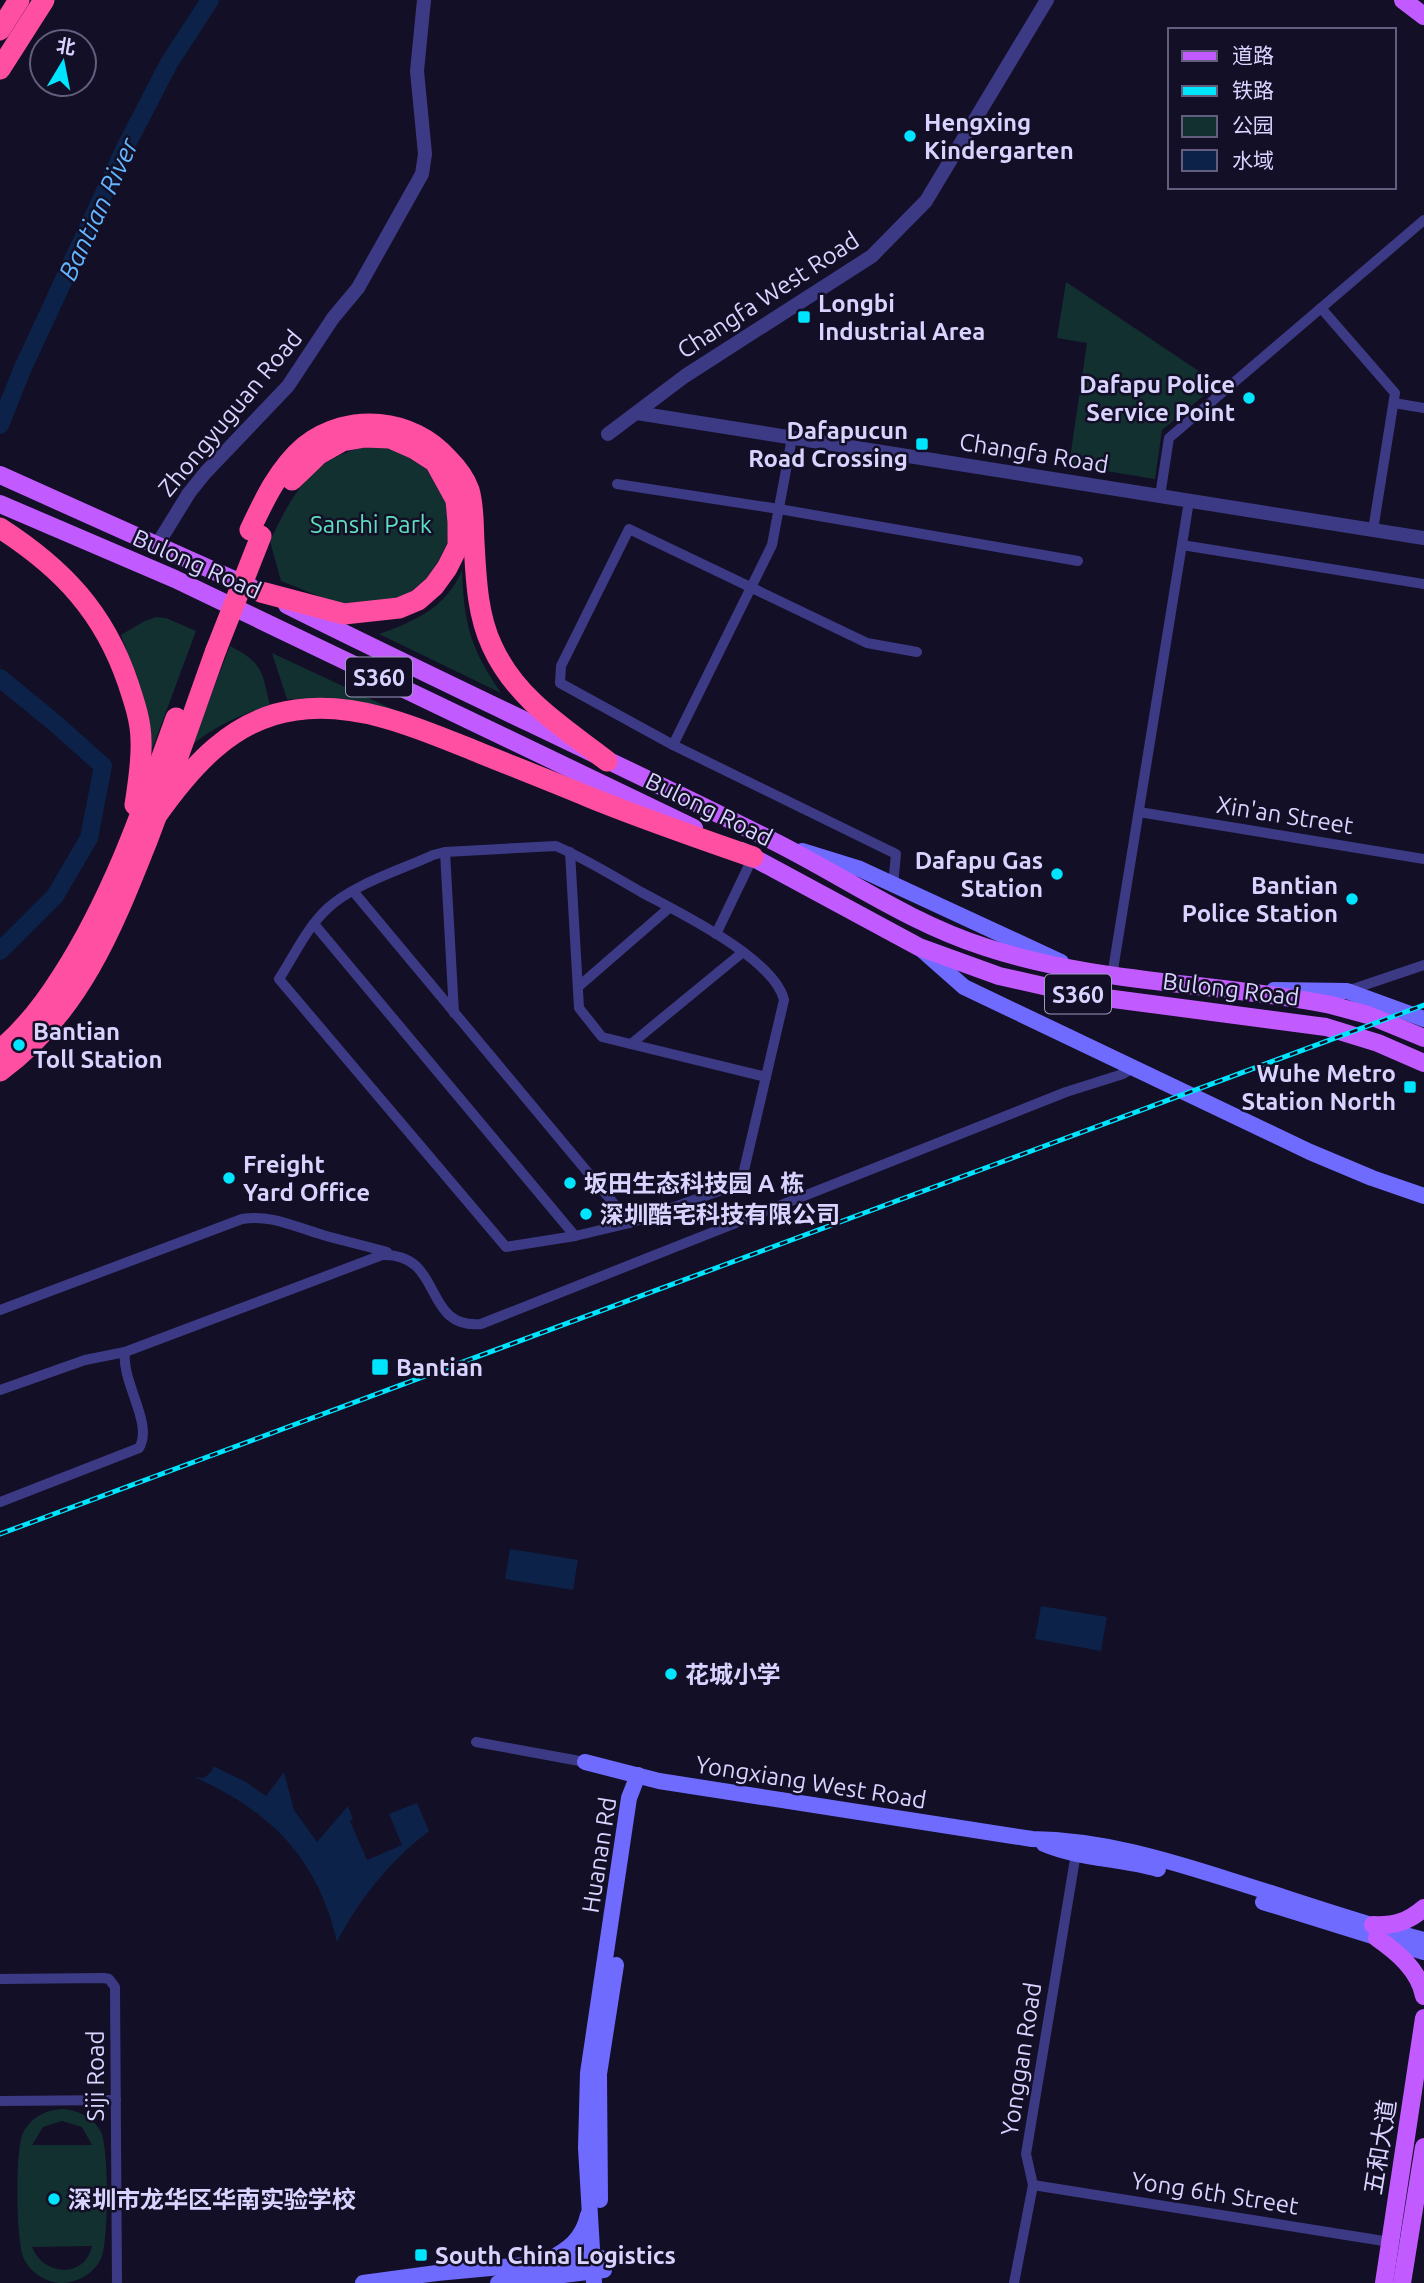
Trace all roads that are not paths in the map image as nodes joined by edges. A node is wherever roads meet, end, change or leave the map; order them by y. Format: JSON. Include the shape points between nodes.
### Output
{"nodes":[{"id":1,"x":19,"y":0,"type":"edge"},
{"id":2,"x":44,"y":0,"type":"edge"},
{"id":3,"x":424,"y":0,"type":"edge"},
{"id":4,"x":1048,"y":0,"type":"edge"},
{"id":5,"x":1403,"y":0,"type":"edge"},
{"id":6,"x":1424,"y":16,"type":"edge"},
{"id":7,"x":0,"y":30,"type":"edge"},
{"id":8,"x":0,"y":69,"type":"edge"},
{"id":9,"x":1424,"y":220,"type":"edge"},
{"id":10,"x":1321,"y":308,"type":"junction"},
{"id":11,"x":1394,"y":403,"type":"junction"},
{"id":12,"x":1424,"y":408,"type":"edge"},
{"id":13,"x":637,"y":413,"type":"junction"},
{"id":14,"x":608,"y":434,"type":"dead end"},
{"id":15,"x":792,"y":438,"type":"junction"},
{"id":16,"x":4,"y":477,"type":"edge"},
{"id":17,"x":617,"y":484,"type":"dead end"},
{"id":18,"x":1160,"y":496,"type":"junction"},
{"id":19,"x":1189,"y":501,"type":"junction"},
{"id":20,"x":0,"y":504,"type":"edge"},
{"id":21,"x":779,"y":509,"type":"junction"},
{"id":22,"x":0,"y":528,"type":"edge"},
{"id":23,"x":1373,"y":530,"type":"junction"},
{"id":24,"x":255,"y":533,"type":"junction"},
{"id":25,"x":1424,"y":538,"type":"edge"},
{"id":26,"x":157,"y":545,"type":"junction"},
{"id":27,"x":1182,"y":545,"type":"junction"},
{"id":28,"x":1078,"y":561,"type":"dead end"},
{"id":29,"x":1424,"y":584,"type":"edge"},
{"id":30,"x":752,"y":586,"type":"junction"},
{"id":31,"x":261,"y":592,"type":"junction"},
{"id":32,"x":210,"y":646,"type":"junction"},
{"id":33,"x":917,"y":652,"type":"dead end"},
{"id":34,"x":673,"y":746,"type":"junction"},
{"id":35,"x":607,"y":761,"type":"junction"},
{"id":36,"x":1139,"y":812,"type":"junction"},
{"id":37,"x":157,"y":815,"type":"junction"},
{"id":38,"x":131,"y":838,"type":"junction"},
{"id":39,"x":774,"y":842,"type":"junction"},
{"id":40,"x":445,"y":852,"type":"junction"},
{"id":41,"x":570,"y":852,"type":"junction"},
{"id":42,"x":753,"y":857,"type":"junction"},
{"id":43,"x":1424,"y":859,"type":"edge"},
{"id":44,"x":893,"y":885,"type":"junction"},
{"id":45,"x":353,"y":891,"type":"junction"},
{"id":46,"x":669,"y":908,"type":"junction"},
{"id":47,"x":314,"y":924,"type":"junction"},
{"id":48,"x":716,"y":934,"type":"junction"},
{"id":49,"x":919,"y":947,"type":"junction"},
{"id":50,"x":743,"y":952,"type":"junction"},
{"id":51,"x":1424,"y":965,"type":"edge"},
{"id":52,"x":1086,"y":973,"type":"junction"},
{"id":53,"x":1112,"y":976,"type":"junction"},
{"id":54,"x":578,"y":986,"type":"junction"},
{"id":55,"x":1347,"y":991,"type":"junction"},
{"id":56,"x":1236,"y":992,"type":"junction"},
{"id":57,"x":454,"y":1013,"type":"junction"},
{"id":58,"x":1424,"y":1019,"type":"edge"},
{"id":59,"x":1424,"y":1038,"type":"edge"},
{"id":60,"x":631,"y":1044,"type":"junction"},
{"id":61,"x":0,"y":1050,"type":"edge"},
{"id":62,"x":1424,"y":1063,"type":"edge"},
{"id":63,"x":1133,"y":1066,"type":"junction"},
{"id":64,"x":0,"y":1071,"type":"edge"},
{"id":65,"x":766,"y":1077,"type":"junction"},
{"id":66,"x":1424,"y":1196,"type":"edge"},
{"id":67,"x":630,"y":1223,"type":"junction"},
{"id":68,"x":575,"y":1236,"type":"junction"},
{"id":69,"x":397,"y":1254,"type":"junction"},
{"id":70,"x":0,"y":1310,"type":"edge"},
{"id":71,"x":125,"y":1352,"type":"junction"},
{"id":72,"x":0,"y":1390,"type":"edge"},
{"id":73,"x":0,"y":1502,"type":"edge"},
{"id":74,"x":476,"y":1742,"type":"dead end"},
{"id":75,"x":585,"y":1762,"type":"joint"},
{"id":76,"x":638,"y":1775,"type":"junction"},
{"id":77,"x":1077,"y":1847,"type":"junction"},
{"id":78,"x":1424,"y":1908,"type":"edge"},
{"id":79,"x":1375,"y":1931,"type":"junction"},
{"id":80,"x":1424,"y":1940,"type":"edge"},
{"id":81,"x":1424,"y":1952,"type":"edge"},
{"id":82,"x":0,"y":1979,"type":"edge"},
{"id":83,"x":1424,"y":1996,"type":"edge"},
{"id":84,"x":1423,"y":2030,"type":"edge"},
{"id":85,"x":116,"y":2100,"type":"junction"},
{"id":86,"x":0,"y":2101,"type":"edge"},
{"id":87,"x":1424,"y":2147,"type":"edge"},
{"id":88,"x":1033,"y":2185,"type":"junction"},
{"id":89,"x":590,"y":2209,"type":"junction"},
{"id":90,"x":1390,"y":2242,"type":"junction"},
{"id":91,"x":540,"y":2270,"type":"junction"},
{"id":92,"x":599,"y":2271,"type":"edge"},
{"id":93,"x":117,"y":2283,"type":"edge"},
{"id":94,"x":363,"y":2283,"type":"edge"},
{"id":95,"x":498,"y":2283,"type":"edge"},
{"id":96,"x":559,"y":2283,"type":"edge"},
{"id":97,"x":1014,"y":2283,"type":"edge"},
{"id":98,"x":1384,"y":2283,"type":"edge"},
{"id":99,"x":1402,"y":2283,"type":"edge"}],
"edges":[{"from":1,"to":7,"type":"highway"},
{"from":2,"to":8,"type":"highway"},
{"from":3,"to":26,"type":"street","name":"Zhongyuguan Road","via":[[417,71],[425,154],[422,174],[358,288],[288,386],[197,483]]},
{"from":4,"to":13,"type":"street","name":"Changfa West Road","via":[[926,201],[872,256],[685,376]]},
{"from":5,"to":6,"type":"main road"},
{"from":9,"to":10,"type":"street"},
{"from":10,"to":11,"type":"street","via":[[1395,393]]},
{"from":10,"to":18,"type":"street","via":[[1169,438]]},
{"from":11,"to":12,"type":"street"},
{"from":11,"to":23,"type":"street"},
{"from":13,"to":14,"type":"street","name":"Changfa West Road"},
{"from":13,"to":15,"type":"street","name":"Changfa Road"},
{"from":15,"to":18,"type":"street","name":"Changfa Road"},
{"from":15,"to":21,"type":"street"},
{"from":16,"to":26,"type":"main road","name":"Bulong Road","number":"S360"},
{"from":17,"to":21,"type":"street"},
{"from":18,"to":19,"type":"street","name":"Changfa Road"},
{"from":19,"to":23,"type":"street","name":"Changfa Road"},
{"from":19,"to":27,"type":"street"},
{"from":20,"to":42,"type":"main road","name":"Bulong Road","number":"S360","via":[[175,579]]},
{"from":21,"to":28,"type":"street"},
{"from":21,"to":30,"type":"street","via":[[772,545]]},
{"from":22,"to":38,"type":"highway","via":[[81,594],[112,644],[136,705],[142,739]]},
{"from":23,"to":25,"type":"street","name":"Changfa Road"},
{"from":24,"to":31,"type":"highway","via":[[297,474],[319,454],[342,441],[365,437],[390,438],[435,462],[456,500],[458,546],[434,586],[418,600],[399,608],[344,614]]},
{"from":24,"to":32,"type":"highway"},
{"from":24,"to":35,"type":"highway","via":[[266,497],[285,467],[305,446],[330,430],[387,425],[409,429],[435,444],[468,487],[482,618],[504,669],[525,696]]},
{"from":26,"to":31,"type":"main road","name":"Bulong Road","number":"S360"},
{"from":27,"to":29,"type":"street"},
{"from":27,"to":36,"type":"street"},
{"from":30,"to":33,"type":"street","via":[[867,643]]},
{"from":30,"to":34,"type":"street"},
{"from":30,"to":34,"type":"street","via":[[629,529],[561,666],[560,683]]},
{"from":31,"to":35,"type":"main road","name":"Bulong Road","number":"S360"},
{"from":32,"to":37,"type":"highway"},
{"from":32,"to":38,"type":"highway"},
{"from":34,"to":44,"type":"street","via":[[896,854]]},
{"from":35,"to":39,"type":"main road","name":"Bulong Road","number":"S360"},
{"from":36,"to":43,"type":"street","name":"Xin'an Street"},
{"from":36,"to":53,"type":"street"},
{"from":37,"to":42,"type":"highway","via":[[180,782],[221,742],[272,716],[319,708],[382,717],[420,729]]},
{"from":37,"to":64,"type":"highway","via":[[113,924],[79,986],[64,1010]]},
{"from":38,"to":61,"type":"highway","via":[[77,954],[48,998]]},
{"from":39,"to":44,"type":"main road","via":[[860,869]]},
{"from":39,"to":52,"type":"main road","name":"Bulong Road","number":"S360","via":[[929,926],[1010,955]]},
{"from":40,"to":41,"type":"street","via":[[556,846]]},
{"from":40,"to":45,"type":"street"},
{"from":40,"to":57,"type":"street"},
{"from":41,"to":46,"type":"street"},
{"from":41,"to":54,"type":"street"},
{"from":42,"to":48,"type":"street"},
{"from":42,"to":49,"type":"main road","name":"Bulong Road","number":"S360"},
{"from":44,"to":52,"type":"main road"},
{"from":45,"to":47,"type":"street"},
{"from":45,"to":57,"type":"street"},
{"from":46,"to":48,"type":"street"},
{"from":46,"to":54,"type":"street"},
{"from":47,"to":68,"type":"street"},
{"from":47,"to":68,"type":"street","via":[[279,979],[287,989],[506,1247]]},
{"from":48,"to":50,"type":"street"},
{"from":49,"to":62,"type":"main road","name":"Bulong Road","number":"S360","via":[[999,976],[1083,995],[1326,1027]]},
{"from":49,"to":63,"type":"main road","via":[[964,987]]},
{"from":50,"to":60,"type":"street"},
{"from":50,"to":65,"type":"street","via":[[773,979],[784,1000]]},
{"from":51,"to":55,"type":"street"},
{"from":52,"to":53,"type":"main road","name":"Bulong Road","number":"S360"},
{"from":53,"to":56,"type":"main road","name":"Bulong Road","number":"S360"},
{"from":54,"to":60,"type":"street","via":[[579,1008],[602,1037]]},
{"from":55,"to":56,"type":"main road"},
{"from":55,"to":58,"type":"main road"},
{"from":56,"to":59,"type":"main road","name":"Bulong Road","number":"S360","via":[[1331,1005]]},
{"from":57,"to":67,"type":"street"},
{"from":60,"to":65,"type":"street"},
{"from":63,"to":66,"type":"main road","via":[[1310,1152]]},
{"from":63,"to":69,"type":"street","via":[[1123,1074],[1066,1092],[481,1324],[459,1322],[449,1315],[423,1272]]},
{"from":65,"to":67,"type":"street","via":[[741,1183]]},
{"from":67,"to":68,"type":"street"},
{"from":69,"to":70,"type":"street","via":[[255,1216]]},
{"from":69,"to":71,"type":"street","via":[[369,1259]]},
{"from":71,"to":72,"type":"street","via":[[85,1360]]},
{"from":71,"to":73,"type":"street","via":[[144,1431],[139,1448]]},
{"from":74,"to":75,"type":"street"},
{"from":75,"to":76,"type":"main road","name":"Yongxiang West Road"},
{"from":76,"to":77,"type":"main road","name":"Yongxiang West Road"},
{"from":76,"to":89,"type":"main road","name":"Huanan Rd","via":[[629,1798],[591,2042],[586,2108]]},
{"from":76,"to":92,"type":"main road","name":"Huanan Rd","via":[[633,1846],[599,2074]]},
{"from":77,"to":79,"type":"main road","name":"Yongxiang West Road","via":[[1150,1855]]},
{"from":77,"to":88,"type":"street","name":"Yonggan Road","via":[[1026,2154]]},
{"from":78,"to":79,"type":"main road","via":[[1406,1922]]},
{"from":79,"to":80,"type":"main road","name":"Yongxiang West Road"},
{"from":79,"to":81,"type":"main road","name":"Yongxiang West Road"},
{"from":79,"to":83,"type":"main road","via":[[1408,1963]]},
{"from":82,"to":85,"type":"street","name":"Siji Road","via":[[104,1978],[113,1983]]},
{"from":84,"to":90,"type":"main road","name":"五和大道"},
{"from":85,"to":86,"type":"street"},
{"from":85,"to":93,"type":"street","name":"Siji Road"},
{"from":87,"to":99,"type":"main road","name":"五和大道"},
{"from":88,"to":90,"type":"street","name":"Yong 6th Street"},
{"from":88,"to":97,"type":"street","name":"Yonggan Road"},
{"from":89,"to":91,"type":"main road","via":[[578,2239]]},
{"from":89,"to":92,"type":"main road","name":"Huanan Rd"},
{"from":90,"to":98,"type":"main road","name":"五和大道"},
{"from":91,"to":92,"type":"main road"},
{"from":91,"to":94,"type":"main road"},
{"from":91,"to":95,"type":"main road"},
{"from":91,"to":96,"type":"main road"}]}
